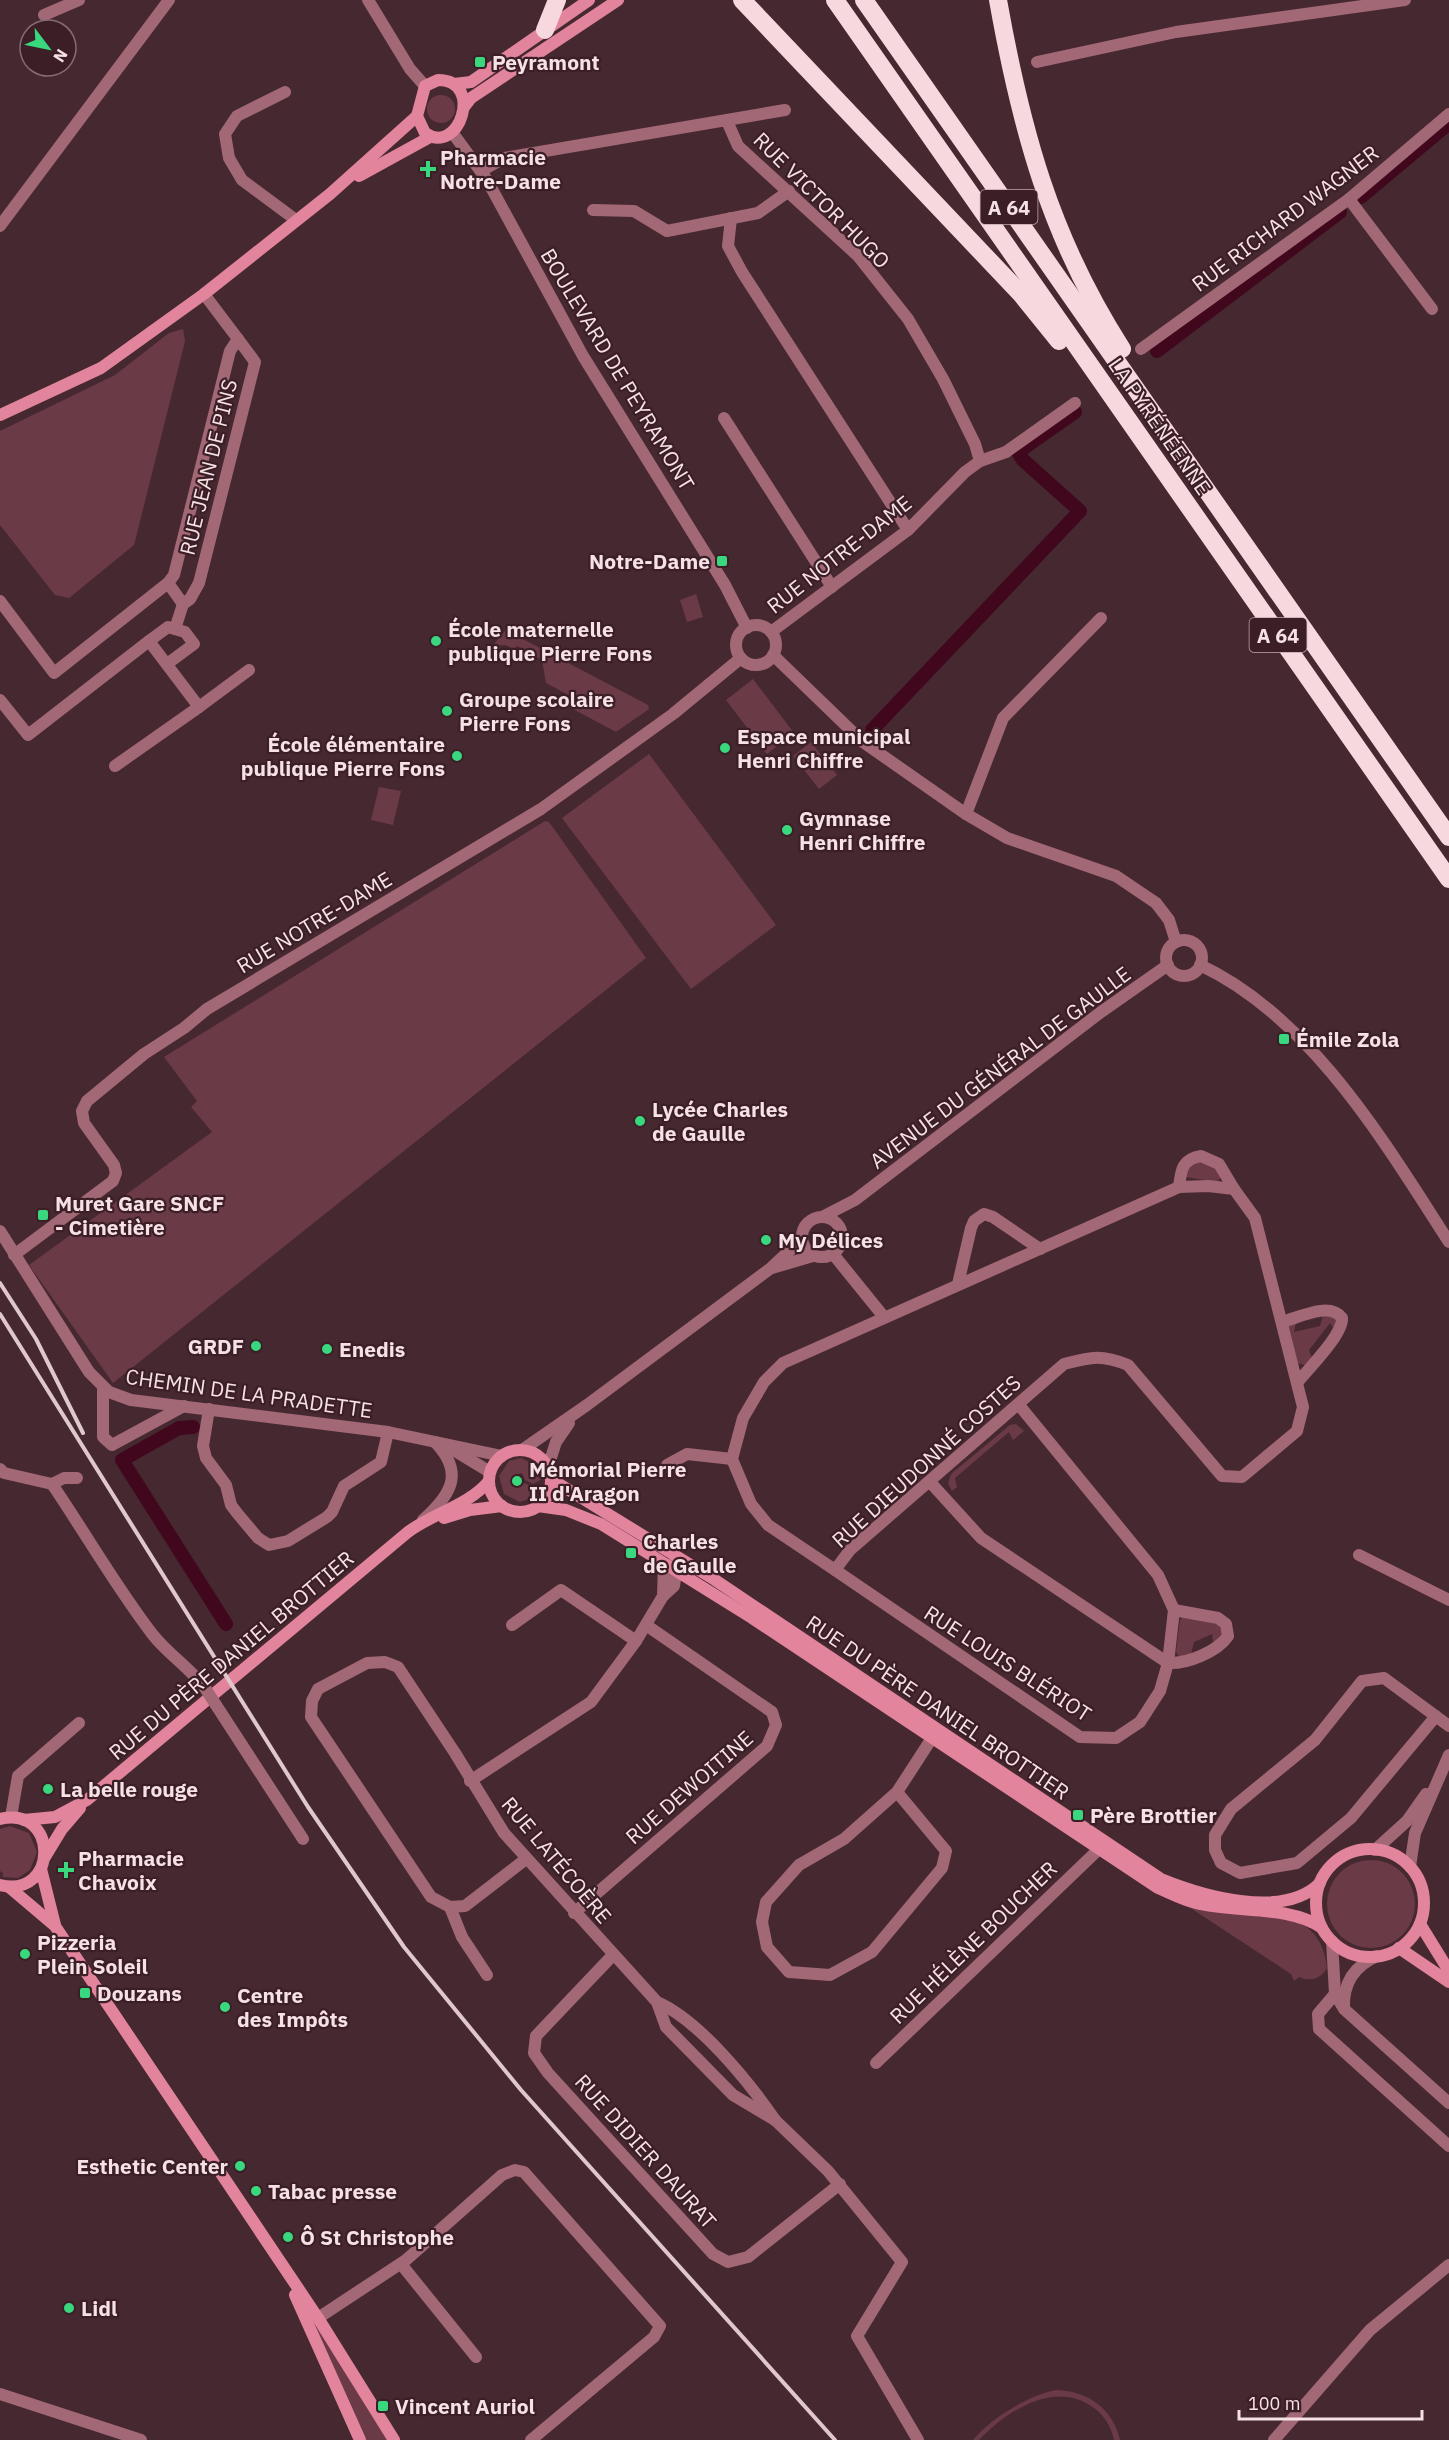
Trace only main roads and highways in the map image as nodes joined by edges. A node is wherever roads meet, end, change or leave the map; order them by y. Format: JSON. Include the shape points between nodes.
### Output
{"nodes":[{"id":1,"x":557,"y":0,"type":"edge"},
{"id":2,"x":589,"y":0,"type":"edge"},
{"id":3,"x":618,"y":0,"type":"edge"},
{"id":4,"x":742,"y":0,"type":"edge"},
{"id":5,"x":835,"y":0,"type":"edge"},
{"id":6,"x":864,"y":0,"type":"edge"},
{"id":7,"x":998,"y":0,"type":"edge"},
{"id":8,"x":545,"y":30,"type":"junction"},
{"id":9,"x":454,"y":84,"type":"junction"},
{"id":10,"x":464,"y":107,"type":"junction"},
{"id":11,"x":417,"y":116,"type":"junction"},
{"id":12,"x":430,"y":137,"type":"junction"},
{"id":13,"x":330,"y":194,"type":"junction"},
{"id":14,"x":1107,"y":390,"type":"junction"},
{"id":15,"x":1153,"y":413,"type":"junction"},
{"id":16,"x":0,"y":415,"type":"edge"},
{"id":17,"x":1449,"y":837,"type":"edge"},
{"id":18,"x":1449,"y":879,"type":"edge"},
{"id":19,"x":549,"y":1473,"type":"junction"},
{"id":20,"x":490,"y":1477,"type":"junction"},
{"id":21,"x":502,"y":1506,"type":"junction"},
{"id":22,"x":538,"y":1506,"type":"junction"},
{"id":23,"x":400,"y":1540,"type":"junction"},
{"id":24,"x":87,"y":1800,"type":"junction"},
{"id":25,"x":4,"y":1818,"type":"edge"},
{"id":26,"x":24,"y":1820,"type":"junction"},
{"id":27,"x":43,"y":1863,"type":"junction"},
{"id":28,"x":1320,"y":1882,"type":"junction"},
{"id":29,"x":4,"y":1888,"type":"edge"},
{"id":30,"x":1420,"y":1924,"type":"junction"},
{"id":31,"x":55,"y":1926,"type":"junction"},
{"id":32,"x":1322,"y":1928,"type":"junction"},
{"id":33,"x":1399,"y":1948,"type":"junction"},
{"id":34,"x":1449,"y":1971,"type":"edge"},
{"id":35,"x":1449,"y":1983,"type":"edge"},
{"id":36,"x":283,"y":2267,"type":"junction"},
{"id":37,"x":360,"y":2440,"type":"edge"},
{"id":38,"x":394,"y":2440,"type":"edge"}],
"edges":[{"from":1,"to":8,"type":"highway"},
{"from":2,"to":8,"type":"main road"},
{"from":3,"to":10,"type":"main road","via":[[471,98]]},
{"from":4,"to":14,"type":"highway","via":[[1021,294],[1091,383]]},
{"from":5,"to":14,"type":"highway","name":"LA PYRÉNÉENNE","number":"A 64"},
{"from":6,"to":15,"type":"highway","name":"LA PYRÉNÉENNE","number":"A 64"},
{"from":7,"to":15,"type":"highway","via":[[1020,112],[1049,208],[1088,290],[1157,403]]},
{"from":8,"to":9,"type":"main road","via":[[471,82]]},
{"from":9,"to":10,"type":"main road"},
{"from":9,"to":11,"type":"main road","via":[[438,80],[425,86]]},
{"from":10,"to":12,"type":"main road","via":[[452,132],[441,138]]},
{"from":11,"to":12,"type":"main road"},
{"from":11,"to":13,"type":"main road"},
{"from":12,"to":13,"type":"main road"},
{"from":13,"to":16,"type":"main road","via":[[204,294],[101,368]]},
{"from":14,"to":18,"type":"highway","name":"LA PYRÉNÉENNE","number":"A 64"},
{"from":15,"to":17,"type":"highway","name":"LA PYRÉNÉENNE","number":"A 64"},
{"from":19,"to":20,"type":"main road","via":[[538,1456],[522,1449],[502,1456]]},
{"from":19,"to":22,"type":"main road","via":[[548,1494]]},
{"from":19,"to":28,"type":"main road","name":"RUE DU PÈRE DANIEL BROTTIER","via":[[1161,1879],[1197,1894],[1242,1901],[1288,1900],[1311,1891]]},
{"from":20,"to":21,"type":"main road","via":[[491,1491]]},
{"from":20,"to":23,"type":"main road","name":"RUE DU PÈRE DANIEL BROTTIER","via":[[466,1500],[421,1523]]},
{"from":21,"to":22,"type":"main road","via":[[520,1512]]},
{"from":21,"to":23,"type":"main road","name":"RUE DU PÈRE DANIEL BROTTIER","via":[[452,1515]]},
{"from":22,"to":32,"type":"main road","name":"RUE DU PÈRE DANIEL BROTTIER","via":[[585,1516],[752,1618],[1158,1888],[1195,1903],[1287,1914]]},
{"from":23,"to":24,"type":"main road","name":"RUE DU PÈRE DANIEL BROTTIER"},
{"from":24,"to":26,"type":"main road","name":"RUE DU PÈRE DANIEL BROTTIER","via":[[55,1817]]},
{"from":24,"to":27,"type":"main road","name":"RUE DU PÈRE DANIEL BROTTIER","via":[[62,1829]]},
{"from":25,"to":26,"type":"main road","name":"RUE DU PÈRE DANIEL BROTTIER"},
{"from":26,"to":27,"type":"main road","via":[[41,1835]]},
{"from":27,"to":29,"type":"main road","via":[[31,1880]]},
{"from":27,"to":31,"type":"main road"},
{"from":28,"to":30,"type":"main road","via":[[1333,1863],[1352,1852],[1375,1850],[1397,1856],[1410,1867],[1421,1886],[1424,1896]]},
{"from":28,"to":32,"type":"main road","via":[[1316,1899]]},
{"from":29,"to":31,"type":"main road"},
{"from":30,"to":33,"type":"main road"},
{"from":30,"to":34,"type":"main road"},
{"from":31,"to":36,"type":"main road"},
{"from":32,"to":33,"type":"main road","via":[[1332,1941],[1353,1954],[1377,1956]]},
{"from":33,"to":35,"type":"main road"},
{"from":36,"to":37,"type":"main road"},
{"from":36,"to":38,"type":"main road"}]}
